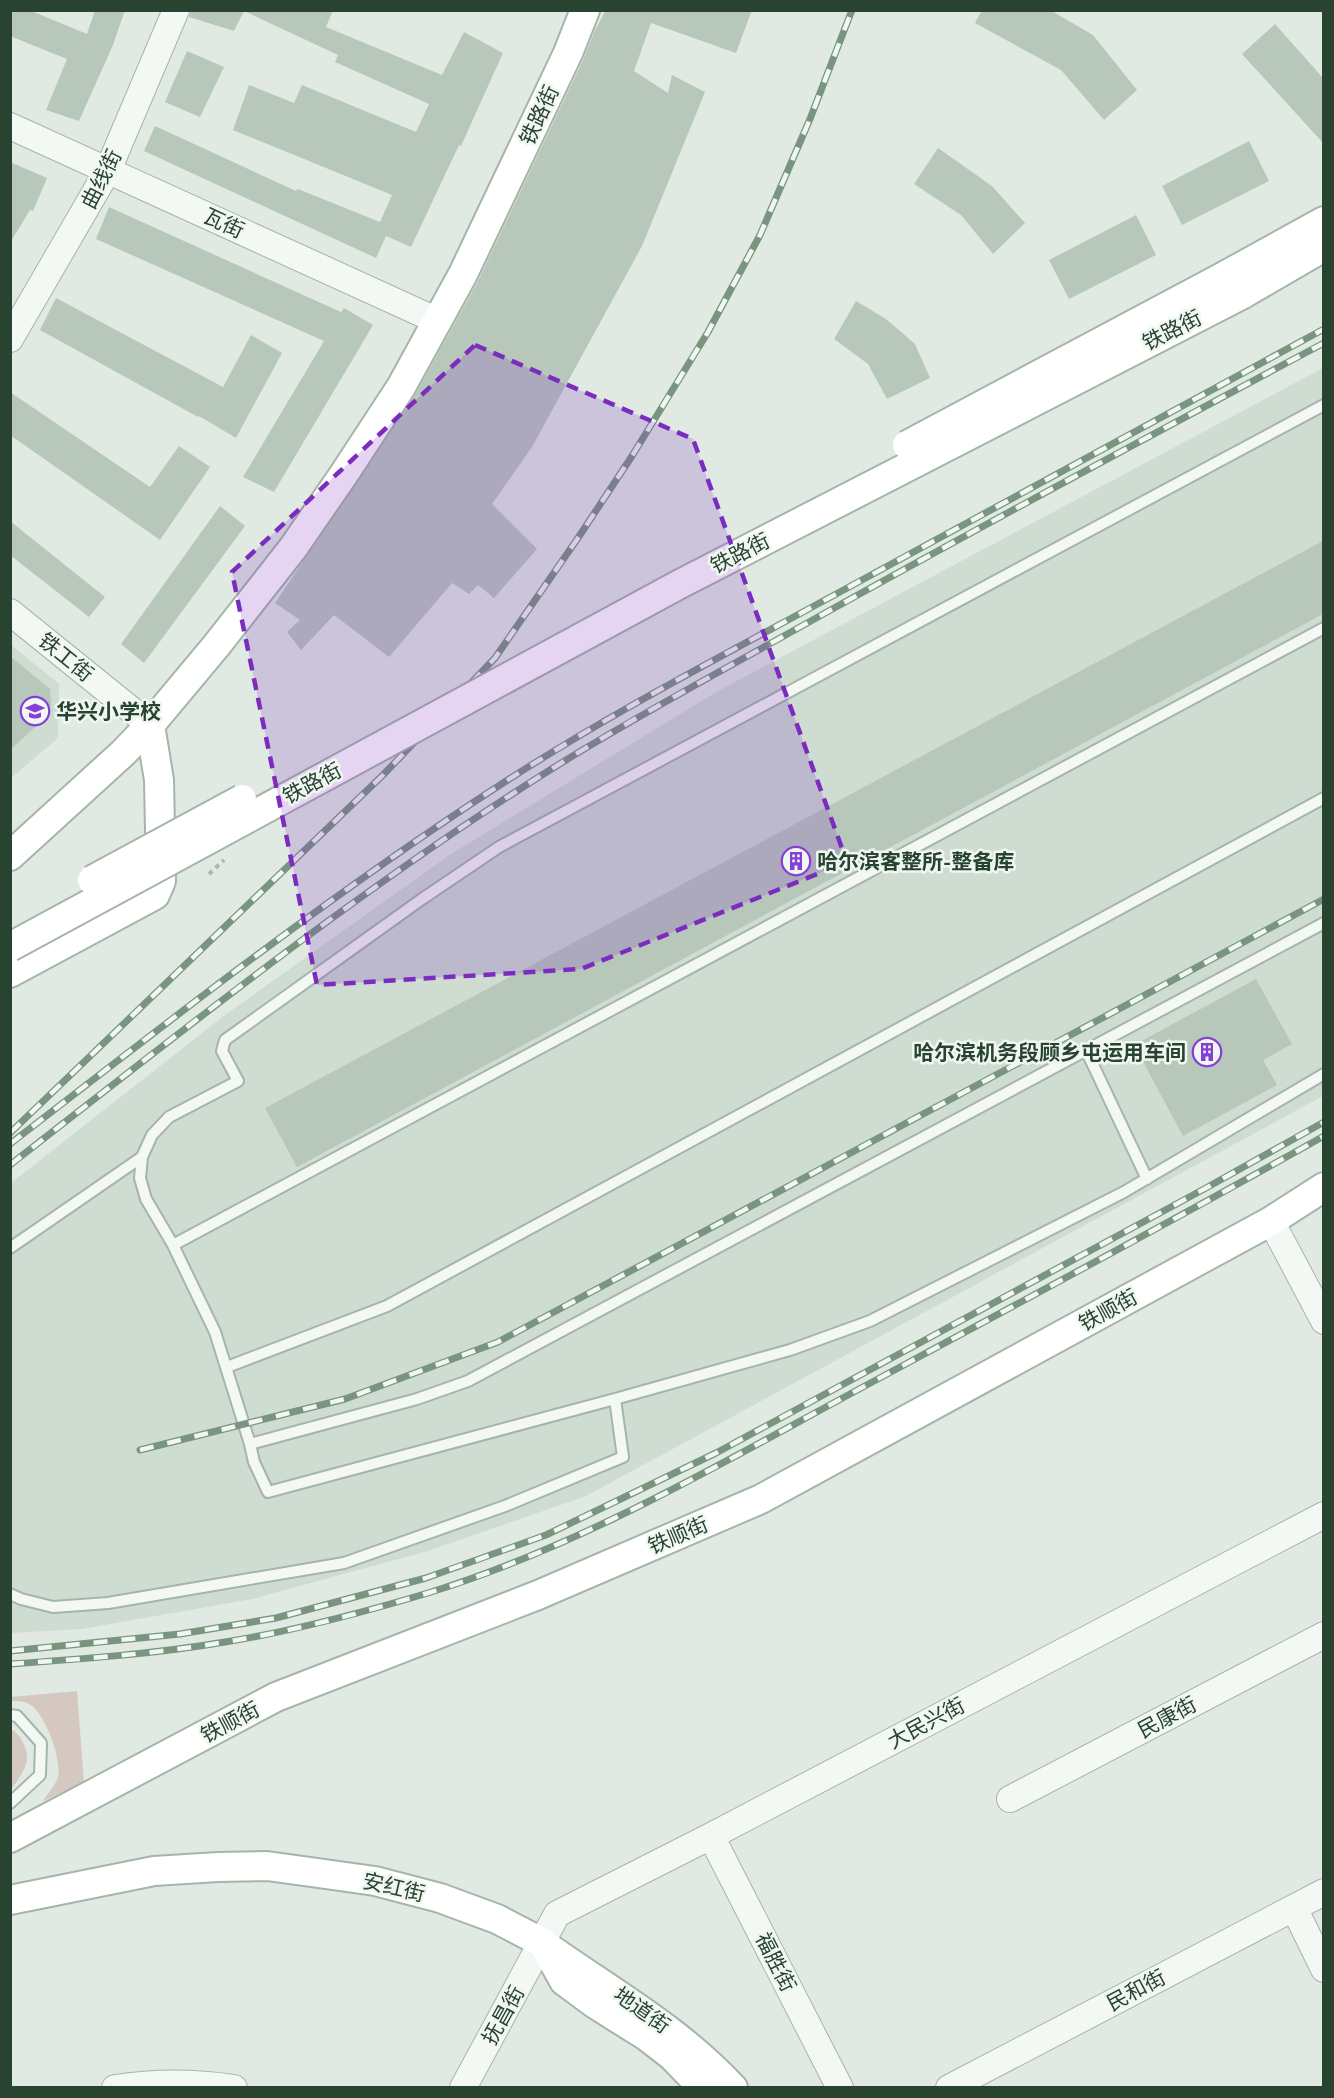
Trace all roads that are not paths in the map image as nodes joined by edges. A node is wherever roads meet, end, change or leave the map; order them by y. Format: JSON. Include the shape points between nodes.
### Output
{"nodes":[{"id":1,"x":176,"y":10,"type":"edge"},
{"id":2,"x":585,"y":10,"type":"edge"},
{"id":3,"x":10,"y":126,"type":"edge"},
{"id":4,"x":108,"y":170,"type":"junction"},
{"id":5,"x":1323,"y":221,"type":"edge"},
{"id":6,"x":1323,"y":247,"type":"edge"},
{"id":7,"x":1234,"y":285,"type":"junction"},
{"id":8,"x":438,"y":321,"type":"junction"},
{"id":9,"x":10,"y":339,"type":"edge"},
{"id":10,"x":1323,"y":405,"type":"edge"},
{"id":11,"x":10,"y":612,"type":"edge"},
{"id":12,"x":1323,"y":628,"type":"edge"},
{"id":13,"x":150,"y":724,"type":"junction"},
{"id":14,"x":1323,"y":798,"type":"edge"},
{"id":15,"x":10,"y":856,"type":"edge"},
{"id":16,"x":1323,"y":923,"type":"edge"},
{"id":17,"x":10,"y":925,"type":"edge"},
{"id":18,"x":10,"y":947,"type":"edge"},
{"id":19,"x":10,"y":973,"type":"edge"},
{"id":20,"x":1086,"y":1050,"type":"junction"},
{"id":21,"x":1323,"y":1074,"type":"edge"},
{"id":22,"x":142,"y":1157,"type":"junction"},
{"id":23,"x":1147,"y":1179,"type":"junction"},
{"id":24,"x":1323,"y":1187,"type":"edge"},
{"id":25,"x":1271,"y":1221,"type":"junction"},
{"id":26,"x":173,"y":1245,"type":"junction"},
{"id":27,"x":10,"y":1248,"type":"edge"},
{"id":28,"x":1323,"y":1321,"type":"edge"},
{"id":29,"x":227,"y":1367,"type":"junction"},
{"id":30,"x":615,"y":1399,"type":"junction"},
{"id":31,"x":250,"y":1444,"type":"junction"},
{"id":32,"x":1323,"y":1515,"type":"edge"},
{"id":33,"x":10,"y":1594,"type":"edge"},
{"id":34,"x":1323,"y":1635,"type":"edge"},
{"id":35,"x":10,"y":1715,"type":"edge"},
{"id":36,"x":1010,"y":1799,"type":"dead end"},
{"id":37,"x":10,"y":1803,"type":"edge"},
{"id":38,"x":711,"y":1836,"type":"junction"},
{"id":39,"x":10,"y":1838,"type":"edge"},
{"id":40,"x":1323,"y":1892,"type":"edge"},
{"id":41,"x":15,"y":1898,"type":"edge"},
{"id":42,"x":1294,"y":1908,"type":"junction"},
{"id":43,"x":543,"y":1943,"type":"junction"},
{"id":44,"x":1323,"y":1968,"type":"edge"},
{"id":45,"x":115,"y":2088,"type":"edge"},
{"id":46,"x":234,"y":2088,"type":"edge"},
{"id":47,"x":464,"y":2088,"type":"edge"},
{"id":48,"x":703,"y":2088,"type":"edge"},
{"id":49,"x":733,"y":2088,"type":"edge"},
{"id":50,"x":840,"y":2088,"type":"edge"},
{"id":51,"x":949,"y":2088,"type":"edge"}],
"edges":[{"from":1,"to":4,"type":"street","name":"曲线街"},
{"from":2,"to":8,"type":"main road","name":"铁路街","via":[[464,274]]},
{"from":3,"to":4,"type":"street","name":"瓦街"},
{"from":4,"to":8,"type":"street","name":"瓦街"},
{"from":4,"to":9,"type":"street","name":"曲线街"},
{"from":5,"to":7,"type":"main road","name":"铁路街"},
{"from":6,"to":7,"type":"main road","name":"铁路街"},
{"from":7,"to":17,"type":"main road","bridge":true,"via":[[184,830]]},
{"from":7,"to":18,"type":"main road","name":"铁路街","bridge":true},
{"from":8,"to":13,"type":"main road","name":"铁路街","via":[[345,474],[216,646]]},
{"from":10,"to":22,"type":"lane","via":[[499,847],[225,1040],[222,1051],[238,1081],[169,1117],[152,1135]]},
{"from":11,"to":13,"type":"street","name":"铁工街"},
{"from":12,"to":26,"type":"lane"},
{"from":13,"to":15,"type":"main road","name":"铁路街"},
{"from":13,"to":19,"type":"main road","via":[[159,780],[161,881],[155,895]]},
{"from":14,"to":29,"type":"lane","via":[[387,1305]]},
{"from":16,"to":20,"type":"lane"},
{"from":20,"to":23,"type":"lane"},
{"from":20,"to":31,"type":"lane","via":[[468,1381],[417,1399]]},
{"from":21,"to":23,"type":"lane"},
{"from":22,"to":26,"type":"lane","via":[[140,1178],[146,1199]]},
{"from":22,"to":27,"type":"lane"},
{"from":23,"to":30,"type":"lane","via":[[870,1321],[790,1350]]},
{"from":24,"to":25,"type":"main road","name":"铁顺街"},
{"from":25,"to":28,"type":"street"},
{"from":25,"to":39,"type":"main road","name":"铁顺街","via":[[761,1499],[538,1595],[276,1697]]},
{"from":26,"to":29,"type":"lane","via":[[215,1332]]},
{"from":29,"to":31,"type":"lane"},
{"from":30,"to":31,"type":"lane","via":[[268,1492]]},
{"from":30,"to":33,"type":"lane","via":[[623,1457],[505,1506],[344,1563],[108,1603],[52,1607]]},
{"from":32,"to":38,"type":"street","name":"大民兴街"},
{"from":34,"to":36,"type":"street","name":"民康街"},
{"from":35,"to":37,"type":"lane","via":[[17,1716],[41,1743],[40,1774]]},
{"from":38,"to":43,"type":"street","name":"大民兴街","via":[[557,1914]]},
{"from":38,"to":50,"type":"street","name":"福胜街"},
{"from":40,"to":42,"type":"street","name":"民和街"},
{"from":41,"to":43,"type":"main road","name":"安红街","via":[[154,1871],[267,1866],[375,1881],[440,1898],[497,1919]]},
{"from":42,"to":44,"type":"street"},
{"from":42,"to":51,"type":"street","name":"民和街"},
{"from":43,"to":47,"type":"street","name":"抚昌街"},
{"from":43,"to":48,"type":"main road","via":[[564,1981],[672,2056]]},
{"from":43,"to":49,"type":"main road","name":"地道街","via":[[673,2032],[710,2062]]},
{"from":45,"to":46,"type":"street","via":[[192,2083]]}]}
